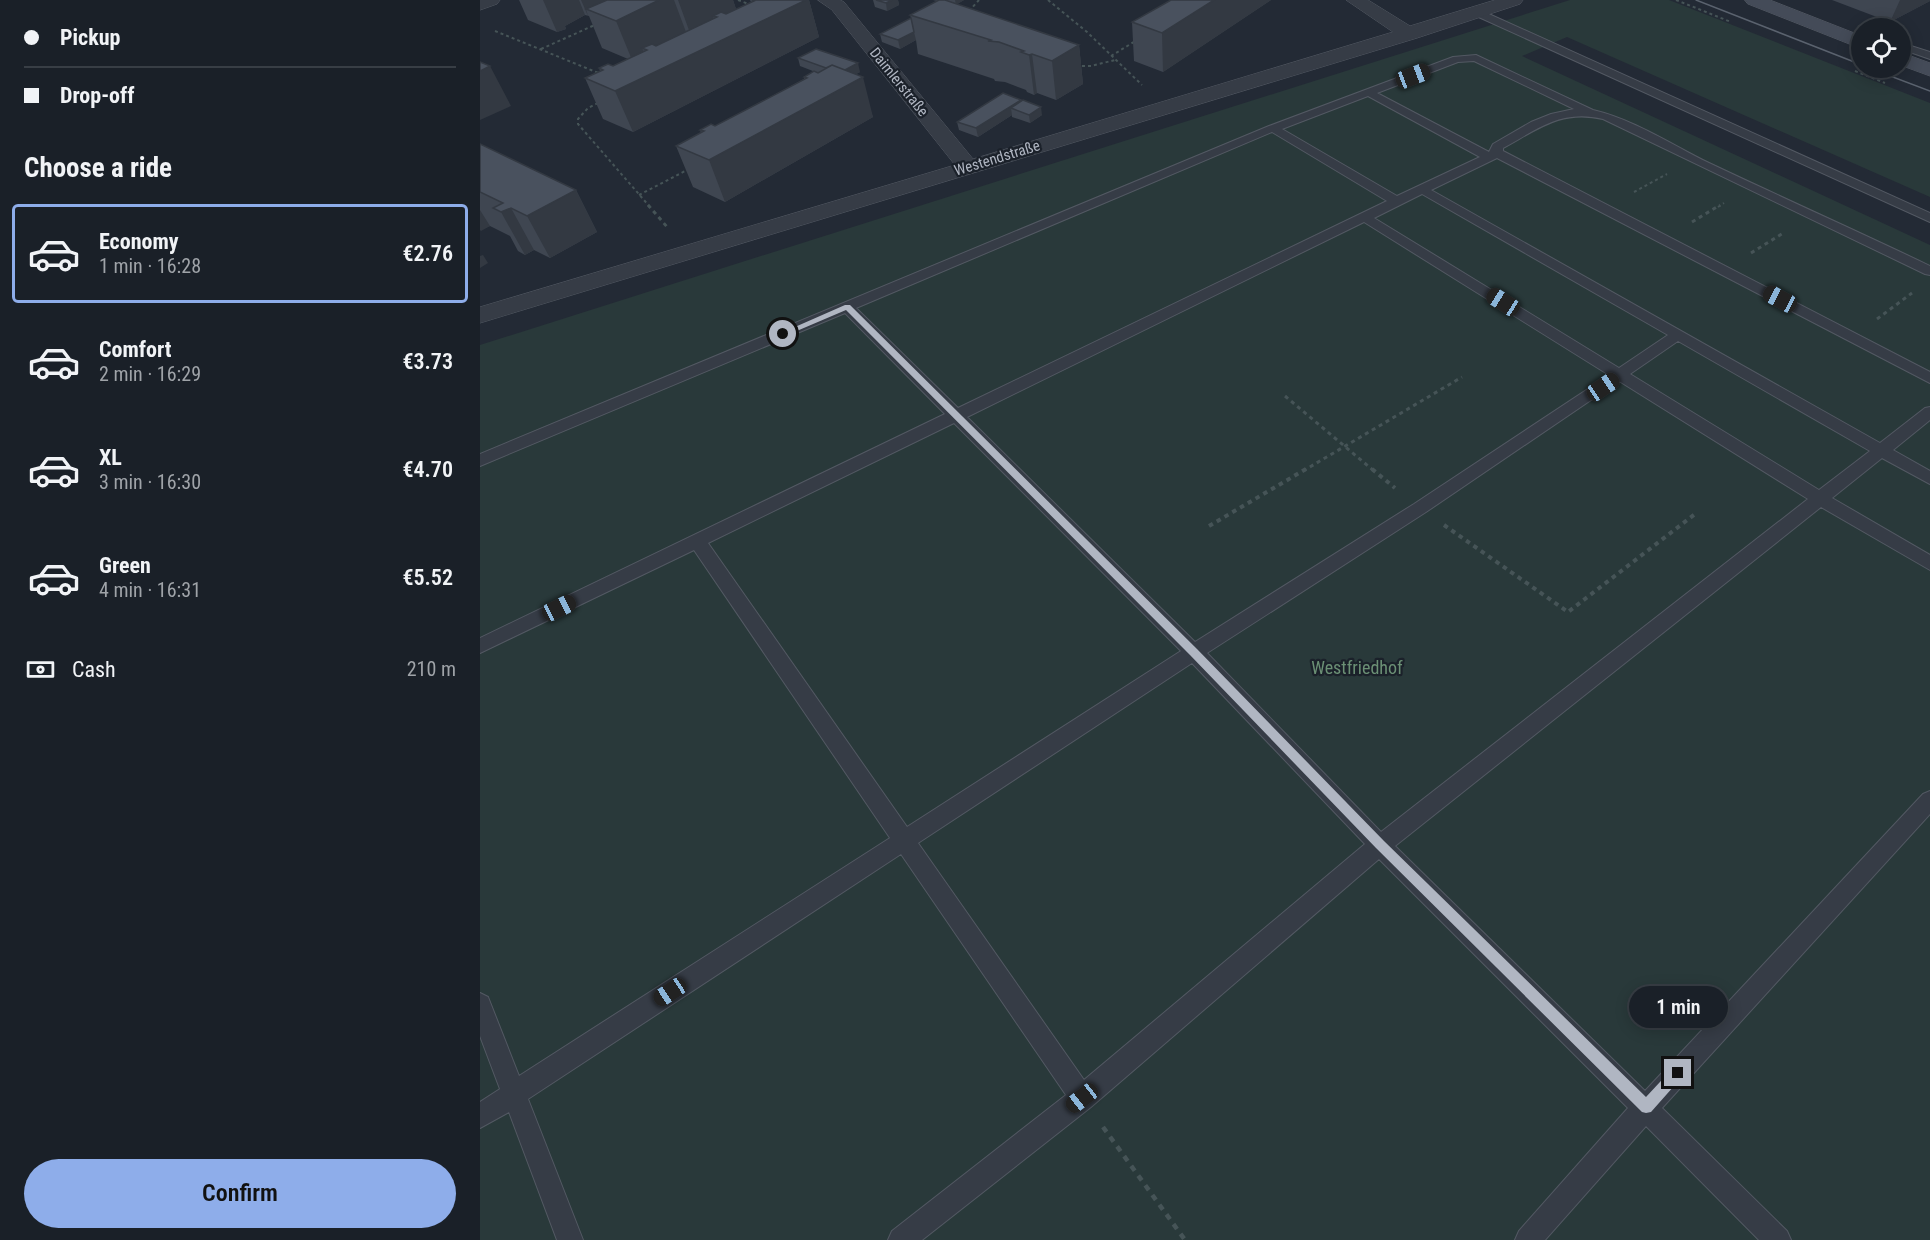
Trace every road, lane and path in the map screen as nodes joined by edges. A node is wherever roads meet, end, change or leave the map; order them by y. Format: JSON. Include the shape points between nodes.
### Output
{"nodes":[{"id":1,"x":491,"y":0,"type":"edge"},
{"id":2,"x":738,"y":0,"type":"edge"},
{"id":3,"x":815,"y":0,"type":"edge"},
{"id":4,"x":827,"y":0,"type":"edge"},
{"id":5,"x":979,"y":0,"type":"edge"},
{"id":6,"x":1048,"y":0,"type":"edge"},
{"id":7,"x":1355,"y":0,"type":"edge"},
{"id":8,"x":1514,"y":0,"type":"edge"},
{"id":9,"x":1754,"y":0,"type":"edge"},
{"id":10,"x":480,"y":5,"type":"edge"},
{"id":11,"x":1476,"y":12,"type":"junction"},
{"id":12,"x":782,"y":16,"type":"joint"},
{"id":13,"x":964,"y":18,"type":"edge"},
{"id":14,"x":604,"y":21,"type":"dead end"},
{"id":15,"x":490,"y":29,"type":"dead end"},
{"id":16,"x":1410,"y":34,"type":"junction"},
{"id":17,"x":1141,"y":37,"type":"dead end"},
{"id":18,"x":1851,"y":39,"type":"edge"},
{"id":19,"x":540,"y":50,"type":"junction"},
{"id":20,"x":1911,"y":54,"type":"edge"},
{"id":21,"x":1111,"y":56,"type":"junction"},
{"id":22,"x":1930,"y":56,"type":"edge"},
{"id":23,"x":1911,"y":57,"type":"edge"},
{"id":24,"x":1115,"y":60,"type":"junction"},
{"id":25,"x":1067,"y":65,"type":"edge"},
{"id":26,"x":1930,"y":70,"type":"edge"},
{"id":27,"x":601,"y":74,"type":"edge"},
{"id":28,"x":1368,"y":92,"type":"junction"},
{"id":29,"x":606,"y":100,"type":"edge"},
{"id":30,"x":1167,"y":108,"type":"junction"},
{"id":31,"x":1593,"y":113,"type":"junction"},
{"id":32,"x":1272,"y":128,"type":"junction"},
{"id":33,"x":1493,"y":155,"type":"junction"},
{"id":34,"x":1694,"y":160,"type":"junction"},
{"id":35,"x":968,"y":167,"type":"junction"},
{"id":36,"x":691,"y":168,"type":"edge"},
{"id":37,"x":1751,"y":187,"type":"junction"},
{"id":38,"x":1421,"y":189,"type":"junction"},
{"id":39,"x":639,"y":195,"type":"junction"},
{"id":40,"x":1396,"y":201,"type":"junction"},
{"id":41,"x":1605,"y":208,"type":"junction"},
{"id":42,"x":1812,"y":215,"type":"junction"},
{"id":43,"x":1364,"y":217,"type":"junction"},
{"id":44,"x":1930,"y":218,"type":"edge"},
{"id":45,"x":1663,"y":239,"type":"junction"},
{"id":46,"x":689,"y":252,"type":"junction"},
{"id":47,"x":1725,"y":270,"type":"junction"},
{"id":48,"x":1930,"y":272,"type":"edge"},
{"id":49,"x":1913,"y":292,"type":"dead end"},
{"id":50,"x":847,"y":307,"type":"junction"},
{"id":51,"x":480,"y":315,"type":"edge"},
{"id":52,"x":1678,"y":335,"type":"junction"},
{"id":53,"x":1853,"y":338,"type":"junction"},
{"id":54,"x":1621,"y":375,"type":"junction"},
{"id":55,"x":1462,"y":377,"type":"dead end"},
{"id":56,"x":1930,"y":378,"type":"edge"},
{"id":57,"x":1285,"y":396,"type":"dead end"},
{"id":58,"x":1930,"y":412,"type":"edge"},
{"id":59,"x":955,"y":417,"type":"junction"},
{"id":60,"x":1344,"y":446,"type":"junction"},
{"id":61,"x":1882,"y":450,"type":"junction"},
{"id":62,"x":480,"y":460,"type":"edge"},
{"id":63,"x":1930,"y":478,"type":"edge"},
{"id":64,"x":1821,"y":499,"type":"junction"},
{"id":65,"x":1420,"y":508,"type":"junction"},
{"id":66,"x":1695,"y":514,"type":"dead end"},
{"id":67,"x":1209,"y":526,"type":"dead end"},
{"id":68,"x":697,"y":541,"type":"junction"},
{"id":69,"x":1930,"y":563,"type":"edge"},
{"id":70,"x":480,"y":646,"type":"edge"},
{"id":71,"x":1194,"y":652,"type":"junction"},
{"id":72,"x":1930,"y":800,"type":"edge"},
{"id":73,"x":905,"y":840,"type":"junction"},
{"id":74,"x":1380,"y":845,"type":"junction"},
{"id":75,"x":480,"y":1005,"type":"edge"},
{"id":76,"x":514,"y":1094,"type":"junction"},
{"id":77,"x":1082,"y":1098,"type":"junction"},
{"id":78,"x":1646,"y":1107,"type":"junction"},
{"id":79,"x":480,"y":1116,"type":"edge"},
{"id":80,"x":570,"y":1240,"type":"edge"},
{"id":81,"x":901,"y":1240,"type":"edge"},
{"id":82,"x":1185,"y":1240,"type":"edge"},
{"id":83,"x":1528,"y":1240,"type":"edge"},
{"id":84,"x":1778,"y":1240,"type":"edge"}],
"edges":[{"from":1,"to":10,"type":"street"},
{"from":2,"to":12,"type":"path"},
{"from":3,"to":12,"type":"street"},
{"from":4,"to":35,"type":"street","name":"Daimlerstraße","via":[[838,6]]},
{"from":5,"to":13,"type":"path"},
{"from":6,"to":21,"type":"path"},
{"from":7,"to":16,"type":"street"},
{"from":8,"to":11,"type":"street","name":"Westendstraße"},
{"from":9,"to":18,"type":"main road"},
{"from":11,"to":16,"type":"street","name":"Westendstraße"},
{"from":11,"to":44,"type":"lane"},
{"from":14,"to":19,"type":"path"},
{"from":15,"to":19,"type":"path"},
{"from":16,"to":30,"type":"street","name":"Westendstraße"},
{"from":17,"to":21,"type":"path"},
{"from":19,"to":27,"type":"path"},
{"from":20,"to":22,"type":"lane"},
{"from":21,"to":24,"type":"path"},
{"from":23,"to":26,"type":"main road"},
{"from":24,"to":25,"type":"path","via":[[1091,66]]},
{"from":24,"to":30,"type":"path"},
{"from":28,"to":31,"type":"lane","via":[[1457,59],[1476,58]]},
{"from":28,"to":32,"type":"lane"},
{"from":28,"to":33,"type":"lane"},
{"from":29,"to":39,"type":"path","via":[[582,113],[578,124]]},
{"from":30,"to":35,"type":"street","name":"Westendstraße"},
{"from":31,"to":33,"type":"lane","via":[[1578,111],[1554,117],[1497,146]]},
{"from":31,"to":34,"type":"lane","via":[[1614,119]]},
{"from":32,"to":40,"type":"lane"},
{"from":32,"to":50,"type":"lane"},
{"from":33,"to":38,"type":"lane"},
{"from":33,"to":41,"type":"lane"},
{"from":34,"to":37,"type":"lane"},
{"from":34,"to":41,"type":"path"},
{"from":35,"to":46,"type":"street","name":"Westendstraße"},
{"from":36,"to":39,"type":"path"},
{"from":37,"to":42,"type":"lane"},
{"from":37,"to":45,"type":"path"},
{"from":38,"to":40,"type":"lane"},
{"from":38,"to":52,"type":"lane"},
{"from":39,"to":46,"type":"path"},
{"from":40,"to":43,"type":"lane"},
{"from":41,"to":45,"type":"lane"},
{"from":42,"to":47,"type":"path"},
{"from":42,"to":48,"type":"lane"},
{"from":43,"to":54,"type":"lane"},
{"from":43,"to":59,"type":"lane"},
{"from":45,"to":47,"type":"lane"},
{"from":46,"to":51,"type":"street","name":"Westendstraße"},
{"from":47,"to":53,"type":"lane"},
{"from":49,"to":53,"type":"path"},
{"from":50,"to":59,"type":"lane"},
{"from":50,"to":62,"type":"lane"},
{"from":52,"to":54,"type":"lane"},
{"from":52,"to":61,"type":"lane"},
{"from":53,"to":56,"type":"lane"},
{"from":54,"to":64,"type":"lane"},
{"from":54,"to":65,"type":"lane"},
{"from":55,"to":60,"type":"path"},
{"from":57,"to":60,"type":"path"},
{"from":58,"to":61,"type":"lane"},
{"from":59,"to":68,"type":"lane"},
{"from":59,"to":71,"type":"lane"},
{"from":60,"to":65,"type":"path"},
{"from":60,"to":67,"type":"path"},
{"from":61,"to":63,"type":"lane"},
{"from":61,"to":64,"type":"lane"},
{"from":64,"to":69,"type":"lane"},
{"from":64,"to":74,"type":"lane"},
{"from":65,"to":66,"type":"path","via":[[1568,612]]},
{"from":65,"to":71,"type":"lane"},
{"from":68,"to":70,"type":"lane"},
{"from":68,"to":73,"type":"lane"},
{"from":71,"to":73,"type":"lane"},
{"from":71,"to":74,"type":"lane"},
{"from":72,"to":78,"type":"lane"},
{"from":73,"to":76,"type":"lane"},
{"from":73,"to":77,"type":"lane"},
{"from":74,"to":77,"type":"lane"},
{"from":74,"to":78,"type":"lane"},
{"from":75,"to":76,"type":"lane"},
{"from":76,"to":79,"type":"lane"},
{"from":76,"to":80,"type":"lane"},
{"from":77,"to":81,"type":"lane"},
{"from":77,"to":82,"type":"path"},
{"from":78,"to":83,"type":"lane"},
{"from":78,"to":84,"type":"lane"}]}
